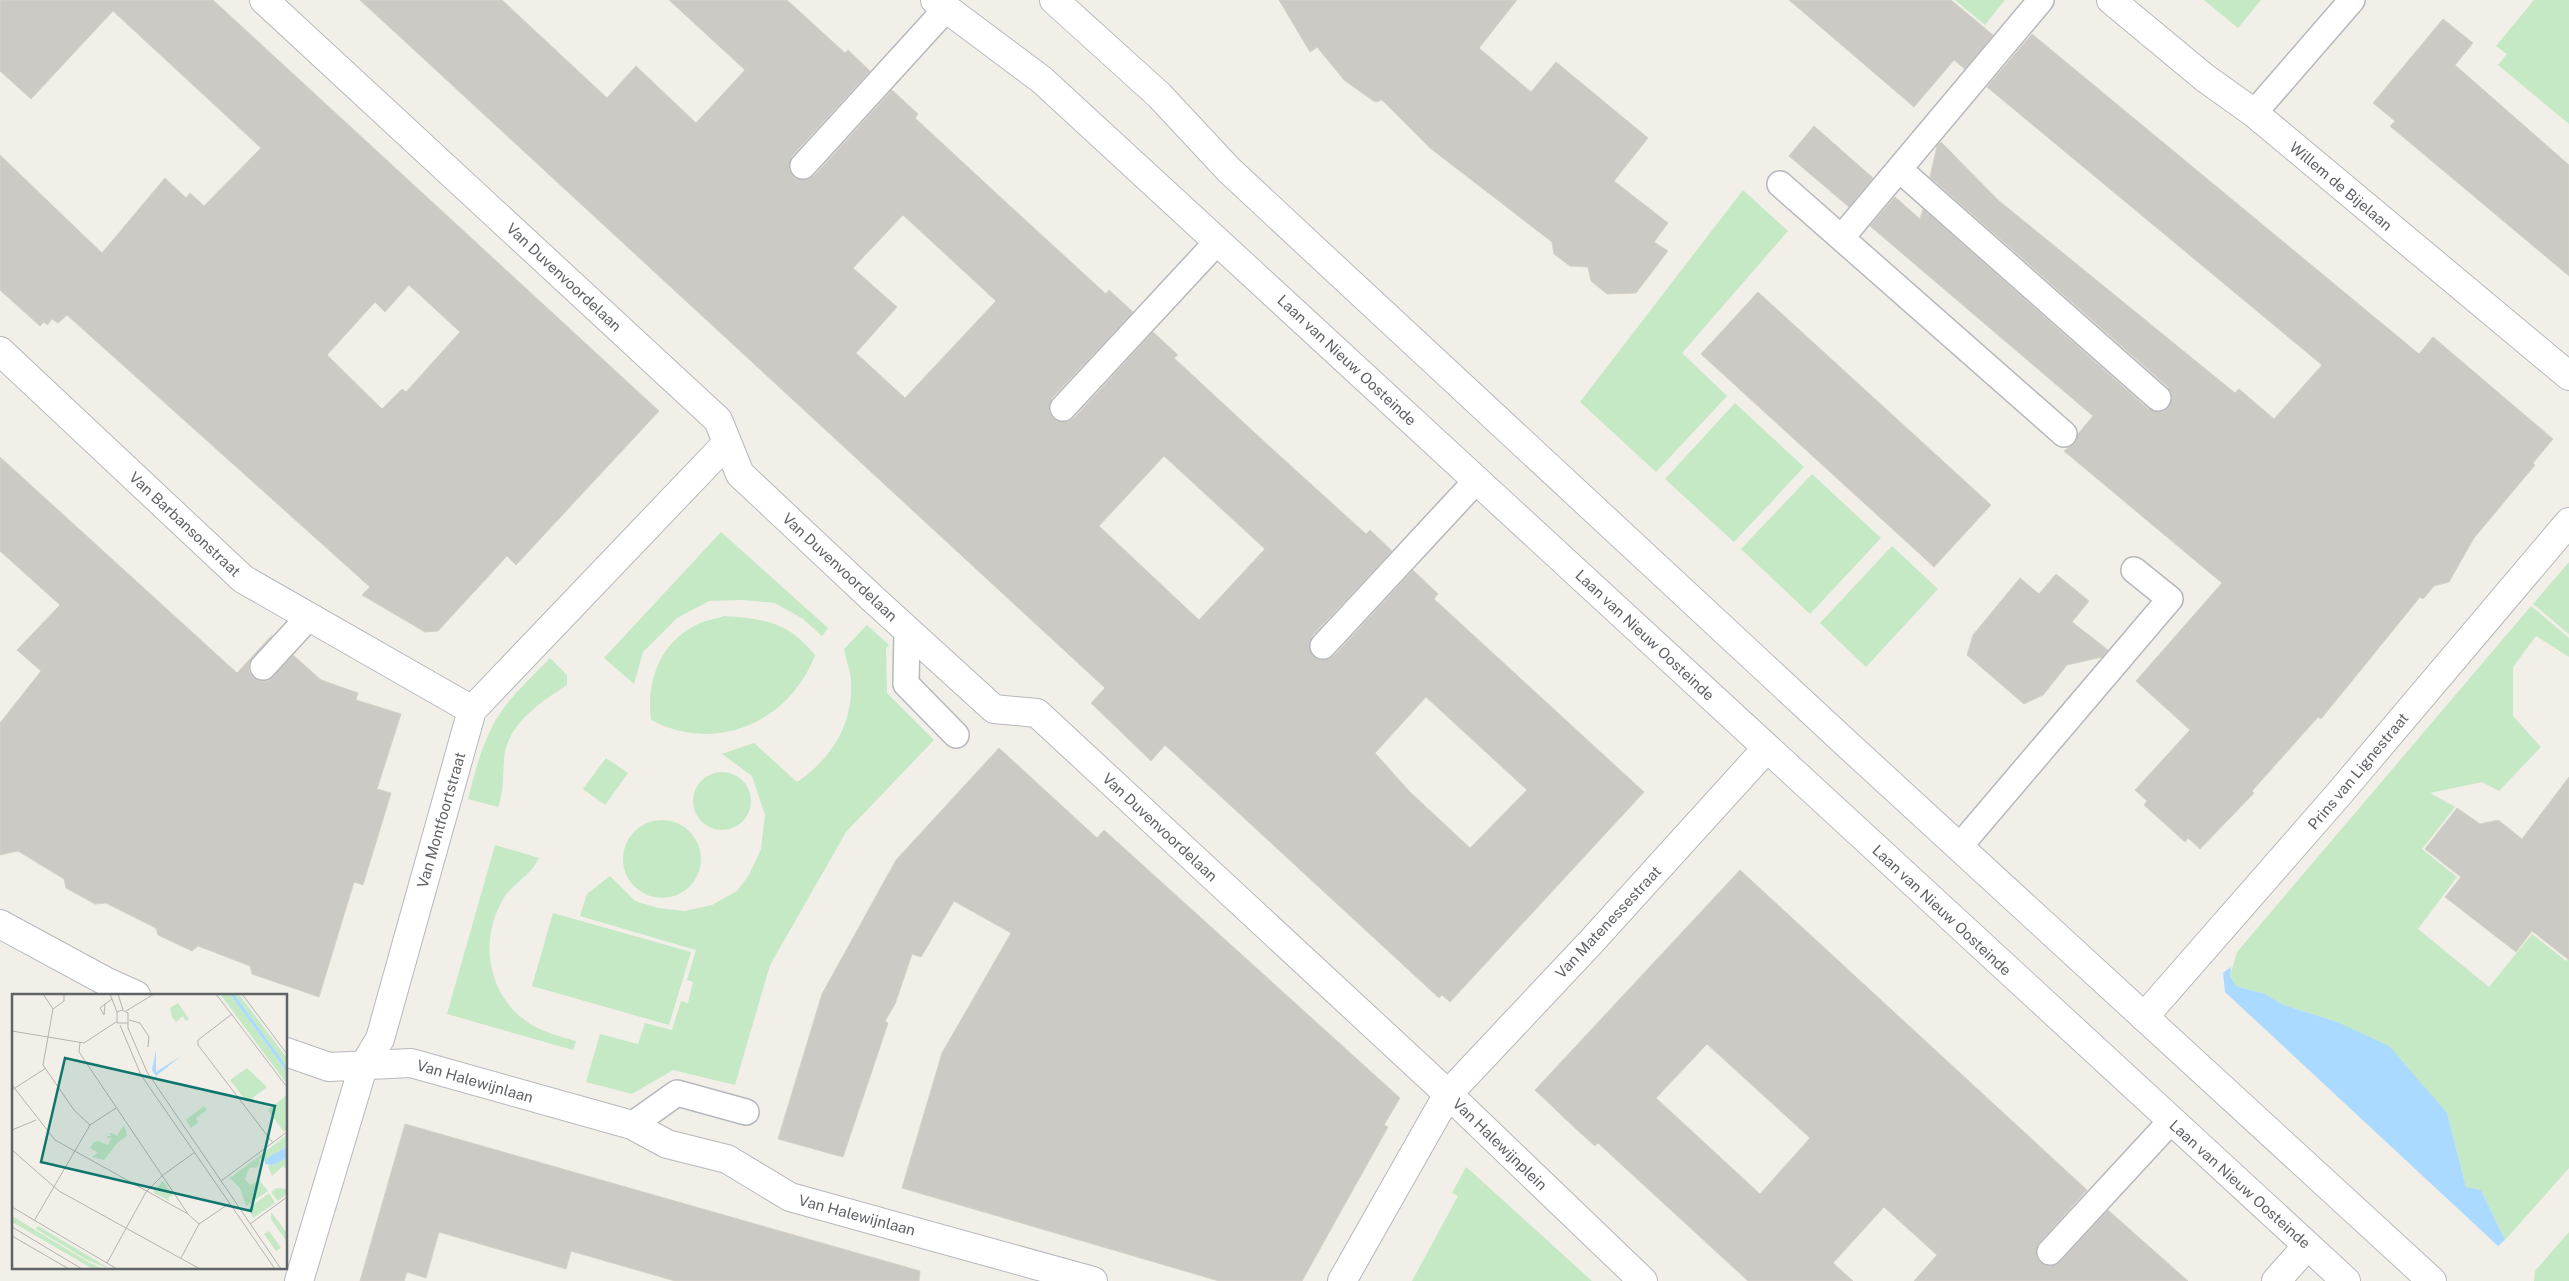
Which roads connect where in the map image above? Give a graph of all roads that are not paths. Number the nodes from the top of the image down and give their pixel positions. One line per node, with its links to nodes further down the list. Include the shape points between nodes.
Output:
1 (264, 0): 17 (street, Van Duvenvoordelaan)
2 (1054, 0): 29 (street, via 1159,95 1229,170)
3 (2041, 0): 9 (lane)
4 (2111, 0): 7 (street, Willem de Bijelaan, via 2205,78)
5 (2352, 0): 7 (lane)
6 (940, 5): 8 (lane); 12 (street, Laan van Nieuw Oosteinde, via 1042,80)
7 (2254, 113): 14 (street, Willem de Bijelaan)
8 (803, 166)
9 (1899, 169): 11 (lane); 15 (lane)
10 (1780, 184): 11 (lane)
11 (1842, 237): 18 (lane)
12 (1218, 241): 16 (lane); 19 (street, Laan van Nieuw Oosteinde)
13 (0, 351): 22 (street, Van Barbansonstraat, via 243,579)
14 (2569, 376)
15 (2158, 398)
16 (1063, 408)
17 (722, 431): 23 (street, Van Duvenvoordelaan, via 740,474); 26 (street, Van Montfoortstraat)
18 (2064, 434)
19 (1477, 480): 24 (lane); 28 (street, Laan van Nieuw Oosteinde)
20 (2569, 522): 32 (street, Prins van Lignestraat, via 2338,795)
21 (2134, 570): 29 (lane, via 2170,599)
22 (309, 616): 25 (lane); 26 (street, Van Barbansonstraat)
23 (907, 630): 27 (lane, via 906,684); 35 (street, Van Duvenvoordelaan, via 994,709 1037,713)
24 (1324, 646)
25 (263, 667)
26 (472, 710): 34 (street, Van Montfoortstraat, via 380,1039)
27 (956, 735)
28 (1767, 748): 35 (street, Van Matenessestraat); 37 (street, Laan van Nieuw Oosteinde)
29 (1959, 847): 32 (street)
30 (0, 924): 31 (street)
31 (134, 994)
32 (2144, 1017): 47 (street)
33 (288, 1053): 34 (street, Van Halewijnlaan, via 329,1067)
34 (363, 1067): 38 (street, Van Halewijnlaan, via 411,1063); 41 (street, Van Montfoortstraat)
35 (1448, 1094): 43 (street, Van Halewijnplein); 44 (street, Van Halewijnplein)
36 (746, 1112): 38 (lane, via 677,1093)
37 (2171, 1121): 39 (street, Laan van Nieuw Oosteinde); 40 (lane)
38 (632, 1125): 42 (street, Van Halewijnlaan, via 667,1144 727,1158 790,1197)
39 (2308, 1246): 45 (street); 46 (street, Laan van Nieuw Oosteinde)
40 (2050, 1252)
41 (299, 1281)
42 (1093, 1281)
43 (1342, 1281)
44 (1643, 1281)
45 (2276, 1281)
46 (2346, 1281)
47 (2432, 1281)

